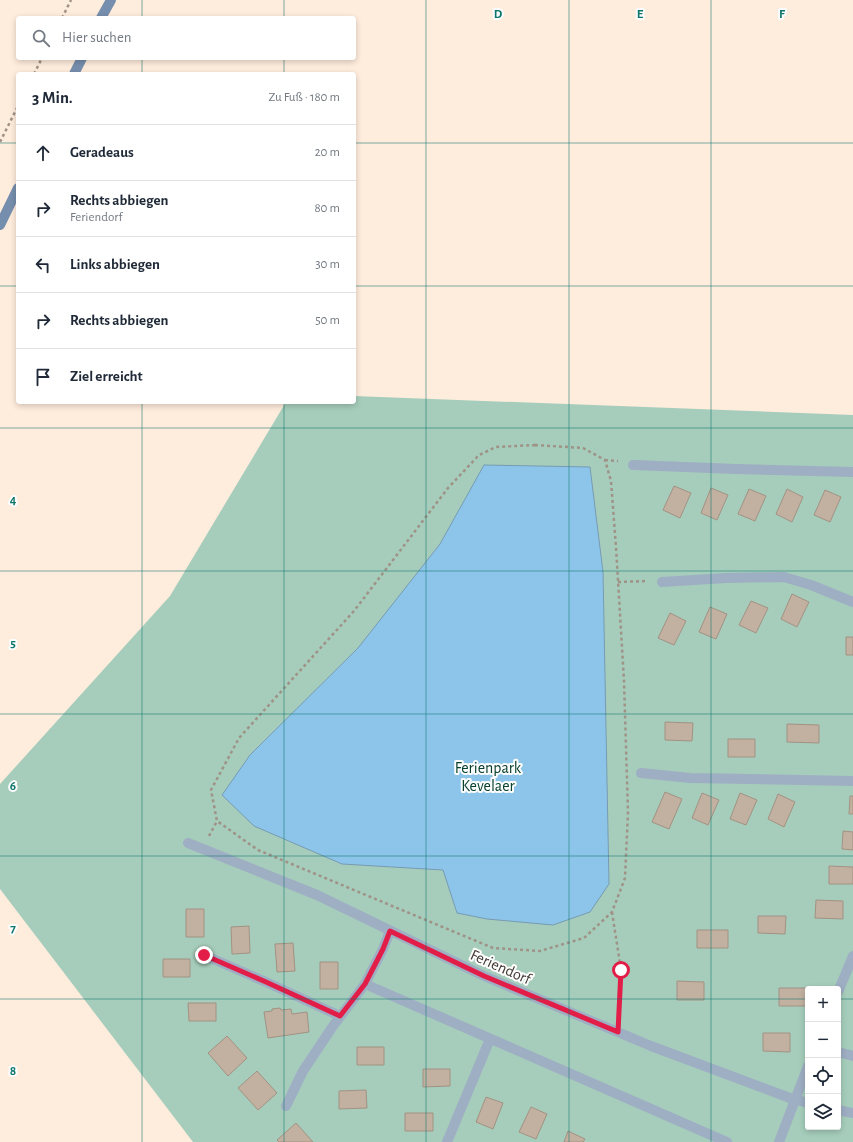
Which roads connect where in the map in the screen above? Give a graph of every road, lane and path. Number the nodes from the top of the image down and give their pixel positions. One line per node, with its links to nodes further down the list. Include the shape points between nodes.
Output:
1 (71, 0): 3 (path)
2 (111, 0): 4 (main road)
3 (63, 16)
4 (102, 16)
5 (41, 60): 7 (path)
6 (81, 60): 8 (main road)
7 (35, 72)
8 (75, 72)
9 (16, 110): 10 (path)
10 (0, 142)
11 (16, 192): 12 (main road)
12 (0, 225)
13 (633, 464): 14 (lane, via 736,470)
14 (853, 472)
15 (618, 582): 16 (path); 21 (path, via 628,812 625,878); 21 (path, via 611,481 605,460 583,448 534,445 496,447 479,455 448,488 354,611 239,738 211,790 217,821 258,850 493,948 540,951 584,938)
16 (662, 582): 17 (lane, via 784,577)
17 (853, 602)
18 (641, 773): 19 (lane, via 690,778)
19 (853, 781)
20 (188, 843): 22 (lane, Feriendorf, via 317,895)
21 (612, 912): 28 (path, via 621,970)
22 (390, 931): 25 (lane); 28 (lane, Feriendorf, via 484,976)
23 (204, 955): 27 (lane)
24 (853, 956): 26 (lane)
25 (365, 984): 27 (lane); 29 (lane)
26 (840, 986)
27 (340, 1016): 35 (lane, via 303,1071)
28 (618, 1032): 33 (lane, Feriendorf)
29 (490, 1039): 38 (lane); 39 (lane)
30 (841, 1053): 31 (lane)
31 (853, 1056)
32 (805, 1074): 33 (lane)
33 (795, 1100): 34 (lane, Feriendorf); 40 (lane)
34 (805, 1102)
35 (286, 1106)
36 (841, 1111): 37 (lane)
37 (853, 1113)
38 (447, 1142)
39 (726, 1142)
40 (779, 1142)

